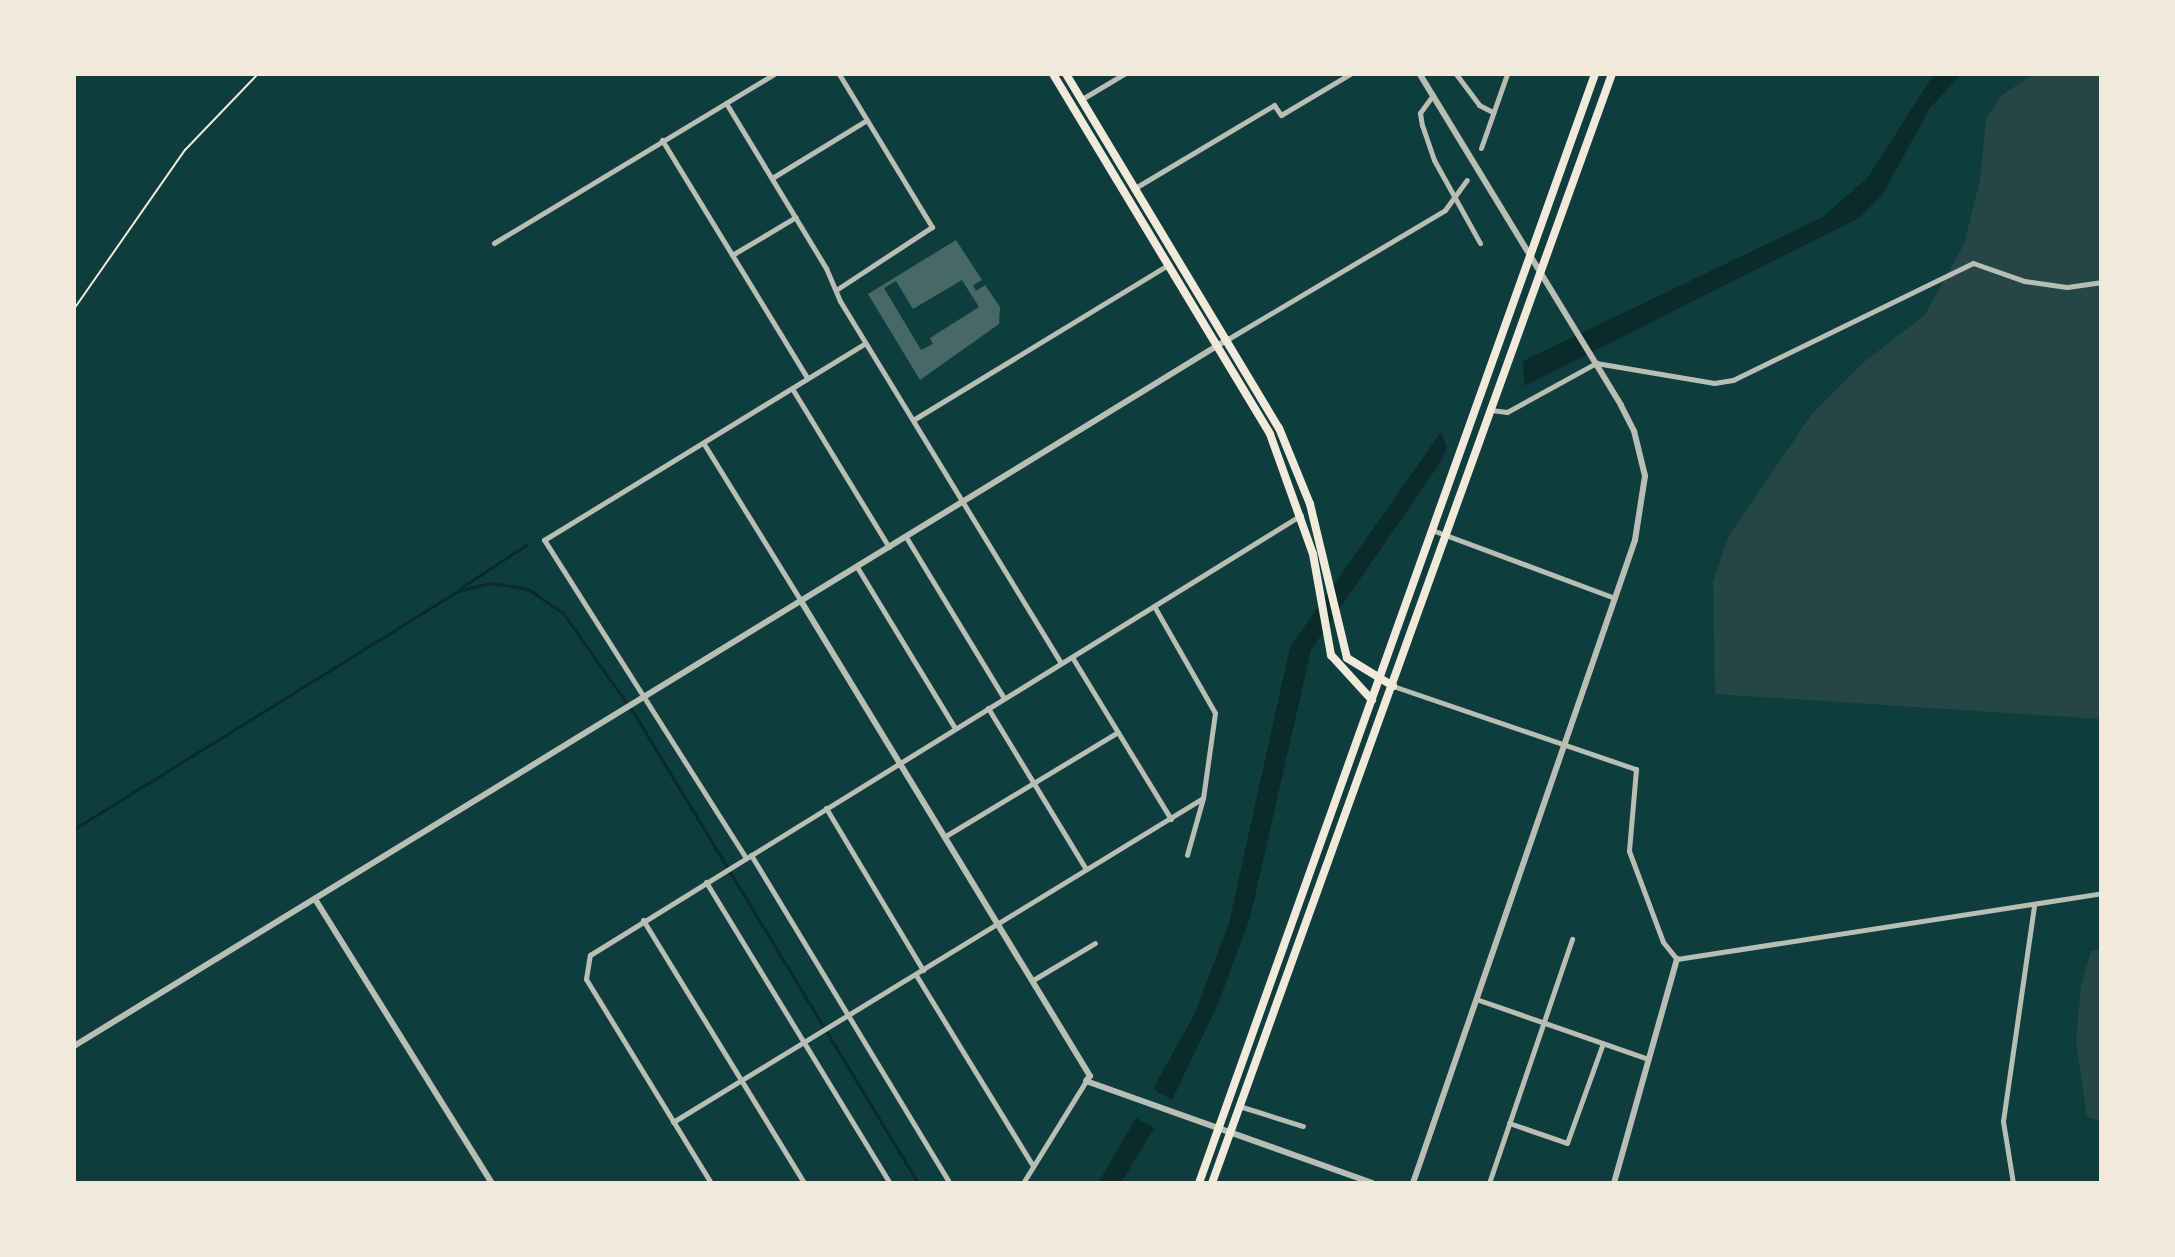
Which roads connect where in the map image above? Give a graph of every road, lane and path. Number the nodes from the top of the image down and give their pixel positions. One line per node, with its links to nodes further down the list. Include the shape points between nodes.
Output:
1 (258, 74): 33 (path, via 185,150)
2 (774, 74): 15 (street)
3 (839, 74): 17 (street)
4 (1053, 74): 29 (highway)
5 (1066, 74): 14 (highway)
6 (1124, 74): 14 (street)
7 (1350, 74): 22 (street, via 1281,115 1274,105)
8 (1420, 74): 13 (street)
9 (1456, 74): 16 (street, via 1479,105)
10 (1507, 74): 16 (street)
11 (1595, 74): 28 (highway)
12 (1612, 74): 30 (highway)
13 (1433, 95): 23 (street, via 1420,113 1422,125); 28 (street)
14 (1082, 99): 22 (highway)
15 (726, 103): 18 (street); 20 (street)
16 (1493, 112): 19 (street)
17 (867, 120): 20 (street); 32 (street, via 932,227)
18 (662, 140): 25 (street); 27 (street)
19 (1481, 148)
20 (772, 178): 24 (street)
21 (1467, 180): 23 (street)
22 (1135, 188): 34 (highway)
23 (1456, 200): 26 (street); 34 (street)
24 (796, 217): 27 (street); 32 (street)
25 (494, 243)
26 (1480, 243)
27 (732, 255): 38 (street)
28 (1530, 256): 30 (street); 45 (highway)
29 (1169, 265): 36 (highway); 41 (street)
30 (1540, 272): 37 (street); 40 (highway)
31 (2101, 282): 37 (street, via 2067,287 2024,281 1973,263 1733,380 1700,382)
32 (836, 290): 35 (street)
33 (74, 309)
34 (1228, 339): 36 (street); 55 (highway, via 1294,464 1347,658)
35 (865, 343): 38 (street); 41 (street)
36 (1219, 345): 43 (street); 44 (highway, via 1270,434)
37 (1596, 363): 40 (street, via 1507,412); 50 (street, via 1634,431 1645,476 1643,508)
38 (807, 378): 39 (street)
39 (793, 390): 42 (street); 48 (street)
40 (1491, 410): 46 (highway)
41 (913, 420): 43 (street)
42 (704, 444): 51 (street); 57 (street, via 544,540)
43 (962, 502): 47 (street); 54 (street)
44 (1301, 514): 52 (street); 59 (highway, via 1339,671)
45 (1431, 529): 46 (street); 55 (highway)
46 (1447, 536): 50 (street); 56 (highway)
47 (906, 537): 48 (street); 58 (street)
48 (889, 547): 49 (street)
49 (857, 567): 51 (street); 61 (street)
50 (1615, 598): 63 (street)
51 (801, 601): 57 (street); 64 (street)
52 (1154, 606): 53 (street); 66 (street, via 1212,702)
53 (1072, 657): 54 (street); 62 (street)
54 (1061, 663): 58 (street)
55 (1378, 682): 56 (highway); 59 (highway)
56 (1393, 686): 59 (highway); 63 (street); 94 (highway)
57 (647, 696): 71 (street); 75 (street)
58 (1004, 698): 60 (street)
59 (1372, 700): 98 (highway)
60 (988, 708): 61 (street); 65 (street)
61 (955, 728): 64 (street)
62 (1118, 732): 65 (street); 68 (street)
63 (1564, 746): 81 (street, via 1636,769 1629,851 1663,942); 85 (street)
64 (899, 764): 67 (street); 69 (street)
65 (1034, 783): 69 (street); 72 (street)
66 (1203, 798): 68 (street); 70 (street)
67 (826, 808): 71 (street); 82 (street)
68 (1171, 819): 72 (street)
69 (944, 837): 78 (street)
70 (1187, 855)
71 (748, 857): 73 (street); 86 (street)
72 (1086, 869): 78 (street)
73 (706, 882): 77 (street); 88 (street)
74 (2101, 893): 76 (street)
75 (315, 899): 90 (street); 101 (street)
76 (2034, 906): 81 (street); 113 (street, via 2003,1121)
77 (643, 920): 92 (street); 95 (street, via 590,955 586,979)
78 (998, 924): 82 (street); 84 (street)
79 (1572, 939): 87 (street)
80 (1095, 943): 84 (street)
81 (1677, 959): 91 (street)
82 (923, 970): 83 (street)
83 (916, 975): 86 (street); 100 (street)
84 (1033, 980): 93 (street, via 1090,1076)
85 (1476, 999): 87 (street); 110 (street)
86 (847, 1016): 88 (street); 105 (street)
87 (1544, 1023): 89 (street); 96 (street)
88 (804, 1043): 92 (street); 104 (street)
89 (1603, 1043): 91 (street); 96 (street, via 1567,1143)
90 (74, 1046)
91 (1648, 1059): 112 (street)
92 (742, 1081): 95 (street); 103 (street)
93 (1086, 1081): 98 (street); 100 (street)
94 (1239, 1106): 97 (street); 99 (highway)
95 (673, 1122): 102 (street)
96 (1509, 1123): 111 (street)
97 (1303, 1126)
98 (1217, 1131): 99 (street); 107 (highway)
99 (1228, 1135): 108 (highway); 109 (street)
100 (1033, 1166): 106 (street)
101 (492, 1183)
102 (711, 1183)
103 (804, 1183)
104 (890, 1183)
105 (950, 1183)
106 (1023, 1183)
107 (1199, 1183)
108 (1212, 1183)
109 (1372, 1183)
110 (1413, 1183)
111 (1489, 1183)
112 (1614, 1183)
113 (2013, 1183)

